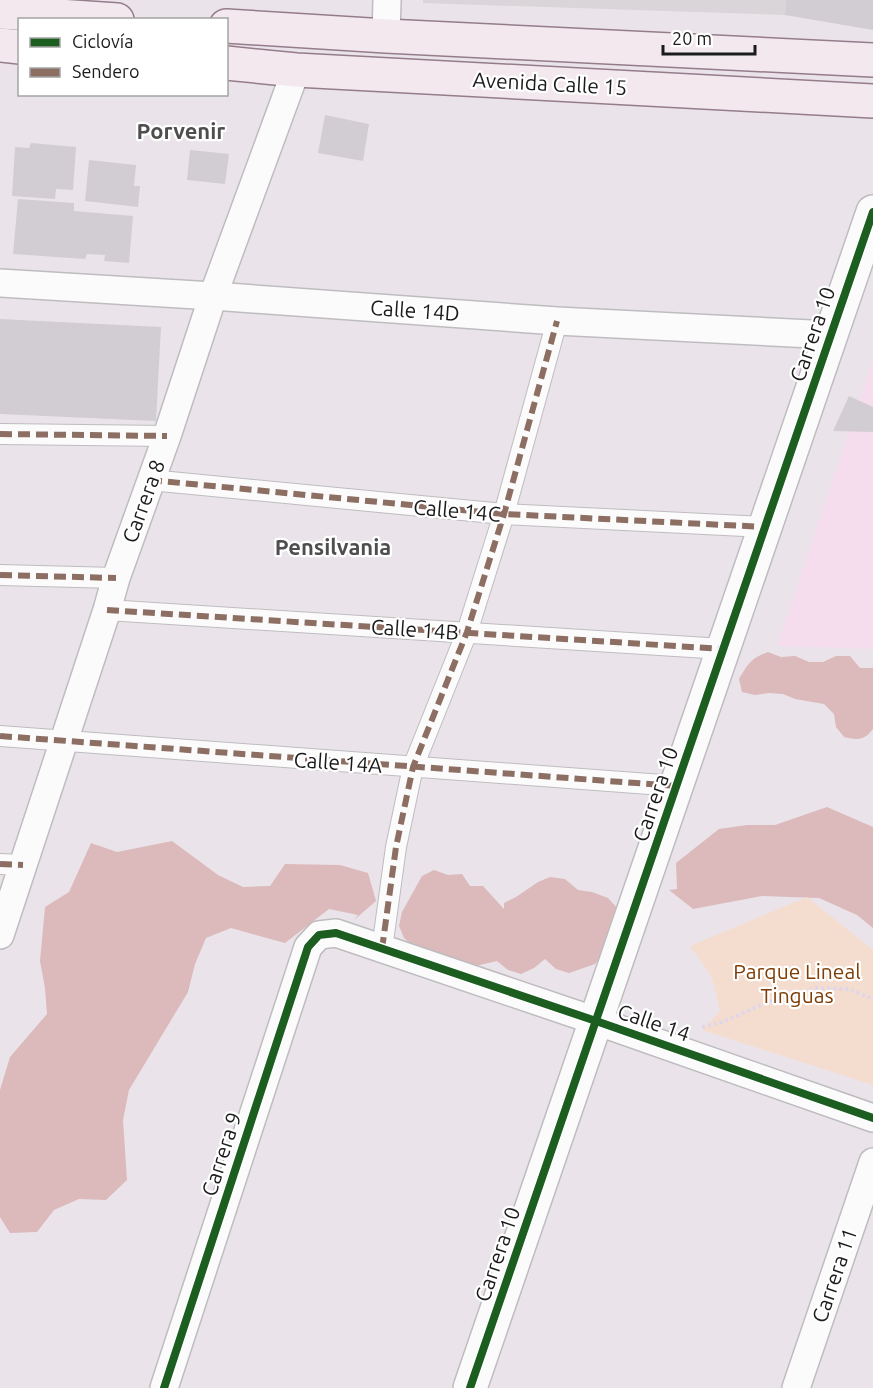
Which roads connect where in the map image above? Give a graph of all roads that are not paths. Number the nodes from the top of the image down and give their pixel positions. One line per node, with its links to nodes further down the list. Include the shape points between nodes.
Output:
1 (387, 0): 5 (street)
2 (0, 12): 3 (main road)
3 (88, 18)
4 (228, 26): 5 (main road, Avenida Calle 15)
5 (386, 36): 8 (main road, Avenida Calle 15)
6 (0, 45): 7 (main road)
7 (18, 46)
8 (873, 60)
9 (228, 63): 10 (main road, Avenida Calle 15)
10 (296, 70): 11 (main road, Avenida Calle 15); 14 (street, Carrera 8)
11 (873, 101)
12 (873, 212): 16 (street, Carrera 10)
13 (0, 283): 14 (street, Calle 14D)
14 (213, 296): 15 (street, Calle 14D); 18 (street, Carrera 8)
15 (557, 321): 16 (street, Calle 14D); 20 (street)
16 (831, 336): 21 (street, Carrera 10)
17 (0, 434): 18 (street)
18 (167, 436): 19 (street, Carrera 8)
19 (150, 480): 20 (street, Calle 14C); 23 (street, Carrera 8)
20 (504, 514): 21 (street, Calle 14C); 25 (street)
21 (765, 527): 26 (street, Carrera 10)
22 (0, 574): 23 (street)
23 (116, 578): 24 (street, Carrera 8)
24 (107, 610): 25 (street, Calle 14B); 28 (street, Carrera 8)
25 (467, 632): 26 (street, Calle 14B); 29 (street)
26 (723, 649): 30 (street, Carrera 10)
27 (0, 736): 28 (street, Calle 14A)
28 (64, 741): 29 (street, Calle 14A); 31 (street, Carrera 8)
29 (413, 767): 30 (street, Calle 14A); 34 (street, via 396,847)
30 (676, 786): 35 (street, Carrera 10)
31 (11, 864): 32 (street, Carrera 8)
32 (0, 935)
33 (319, 936): 34 (street, Calle 14, via 336,933); 38 (street, Carrera 9, via 308,947)
34 (382, 949): 35 (street, Calle 14)
35 (596, 1021): 36 (street, Calle 14); 39 (street, Carrera 10)
36 (873, 1118)
37 (873, 1162): 40 (street, Carrera 11)
38 (164, 1388)
39 (470, 1388)
40 (796, 1388)

